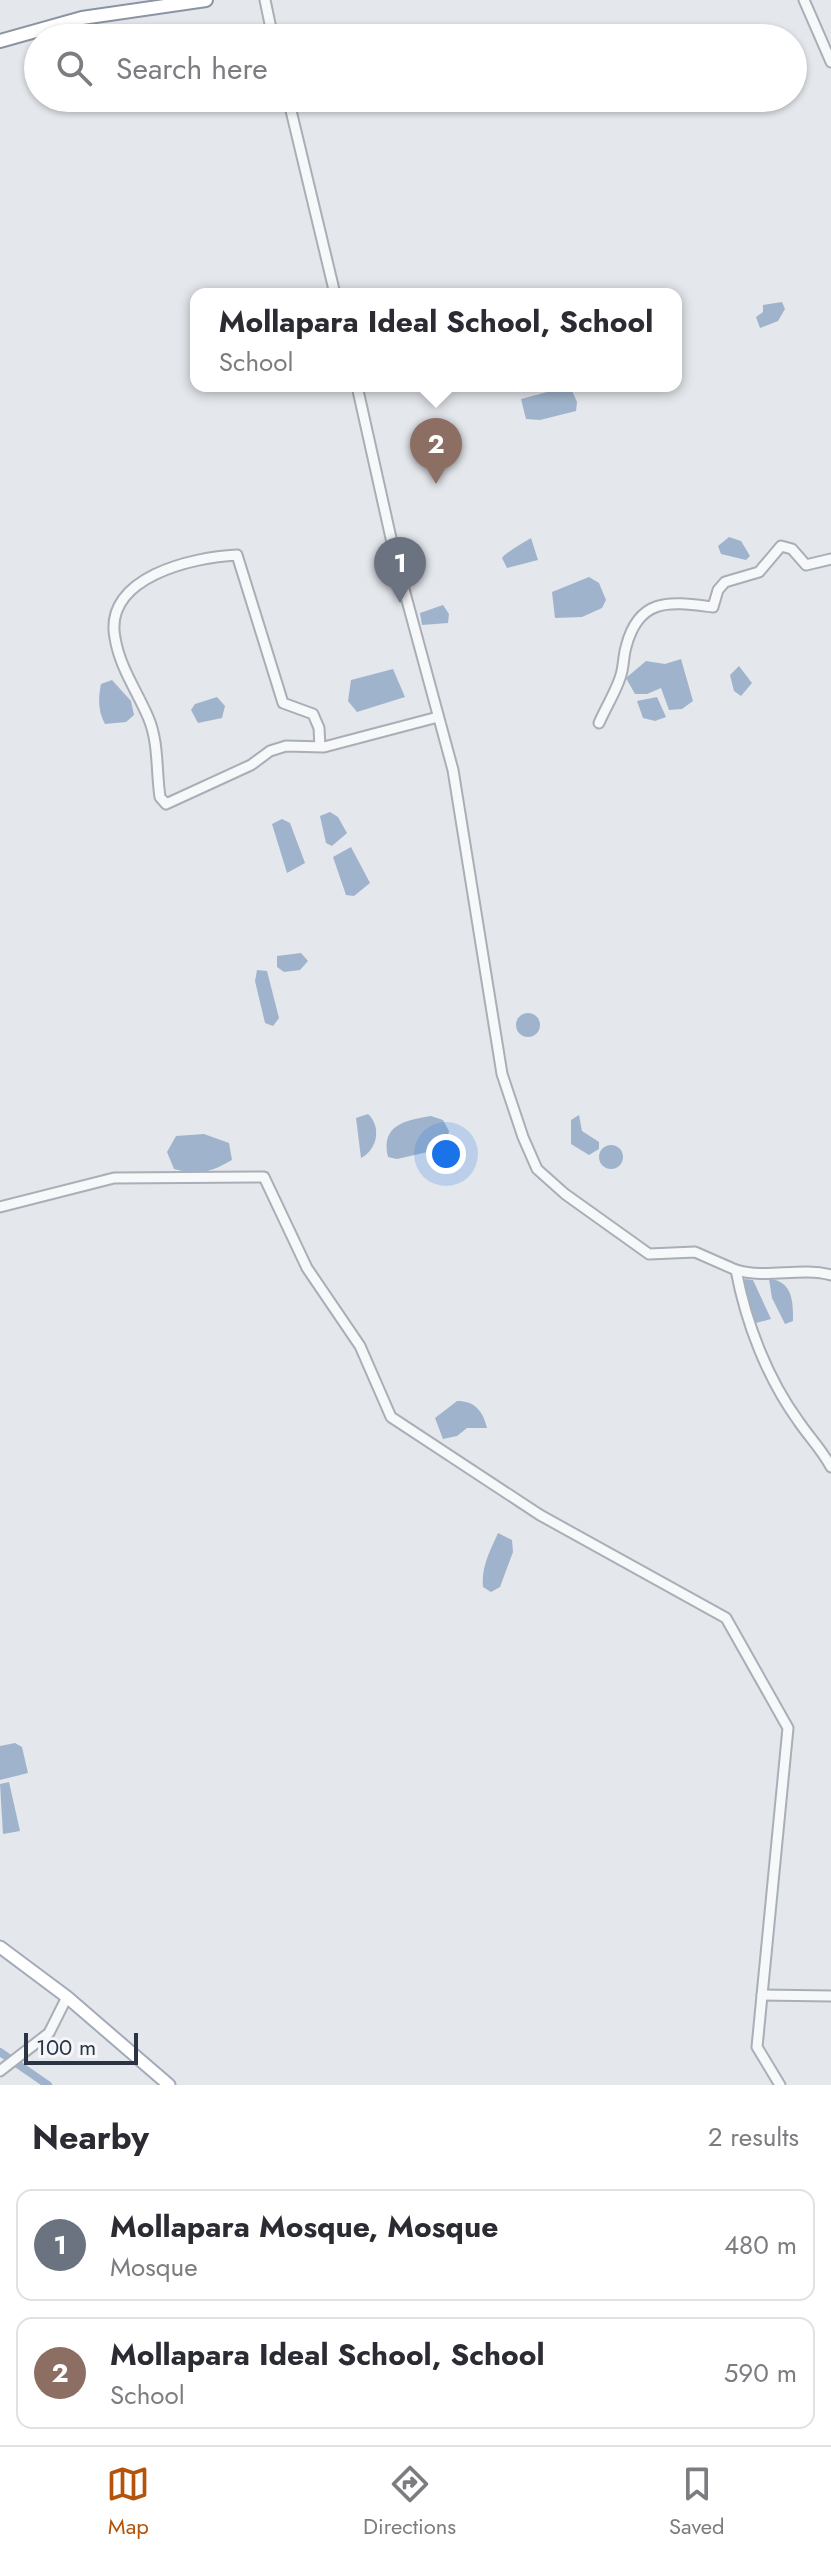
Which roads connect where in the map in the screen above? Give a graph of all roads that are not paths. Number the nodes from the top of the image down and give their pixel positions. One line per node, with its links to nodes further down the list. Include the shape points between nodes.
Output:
1 (206, 0): 4 (highway)
2 (265, 0): 5 (street)
3 (804, 0): 8 (street)
4 (61, 24)
5 (270, 24)
6 (24, 34): 7 (highway)
7 (0, 41)
8 (831, 62)
9 (291, 112): 10 (street)
10 (334, 288)
11 (358, 392): 13 (street)
12 (831, 559): 14 (street, via 806,565 792,549 781,546 759,572 725,582 713,607 670,601 652,607 633,628 621,676)
13 (438, 717): 15 (street); 17 (street, via 467,844 502,1074 537,1169 649,1254 695,1252)
14 (599, 723)
15 (320, 747): 15 (street, via 270,751 209,786 173,802 162,801 152,729 115,640 123,598 163,569 237,555 283,703 313,714)
16 (0, 1207): 21 (street, via 114,1178 264,1177 307,1268 360,1346 391,1417 540,1515 726,1618 788,1728)
17 (736, 1270): 18 (street, via 756,1276); 19 (street, via 742,1302 767,1366)
18 (831, 1275)
19 (831, 1467)
20 (0, 1947): 23 (main road)
21 (762, 1995): 22 (street); 26 (street, via 757,2047)
22 (831, 1996)
23 (67, 1997): 24 (street, via 49,2033); 25 (main road)
24 (0, 2071)
25 (169, 2085)
26 (780, 2085)

